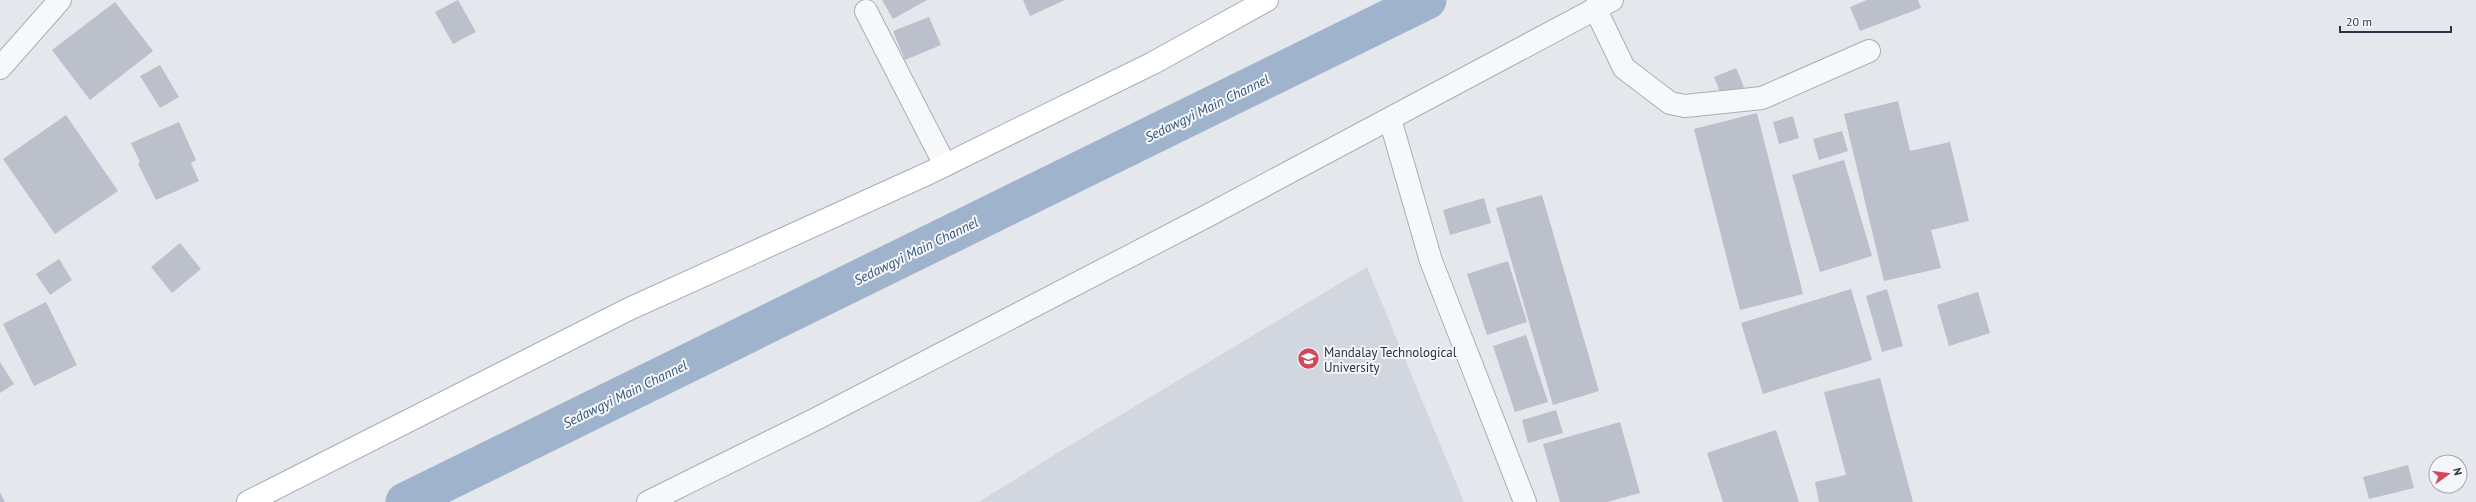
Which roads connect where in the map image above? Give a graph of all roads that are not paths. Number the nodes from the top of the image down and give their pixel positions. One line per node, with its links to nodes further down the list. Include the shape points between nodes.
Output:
1 (60, 0): 6 (street)
2 (1267, 0): 8 (street, via 1153,63)
3 (1603, 4): 5 (street, via 1624,68 1670,103 1762,98); 7 (street)
4 (866, 11): 8 (street)
5 (1869, 51)
6 (0, 68)
7 (1390, 120): 10 (street, via 812,421); 11 (street, via 1431,261)
8 (945, 165): 9 (street, via 629,309)
9 (248, 502)
10 (648, 502)
11 (1526, 502)

